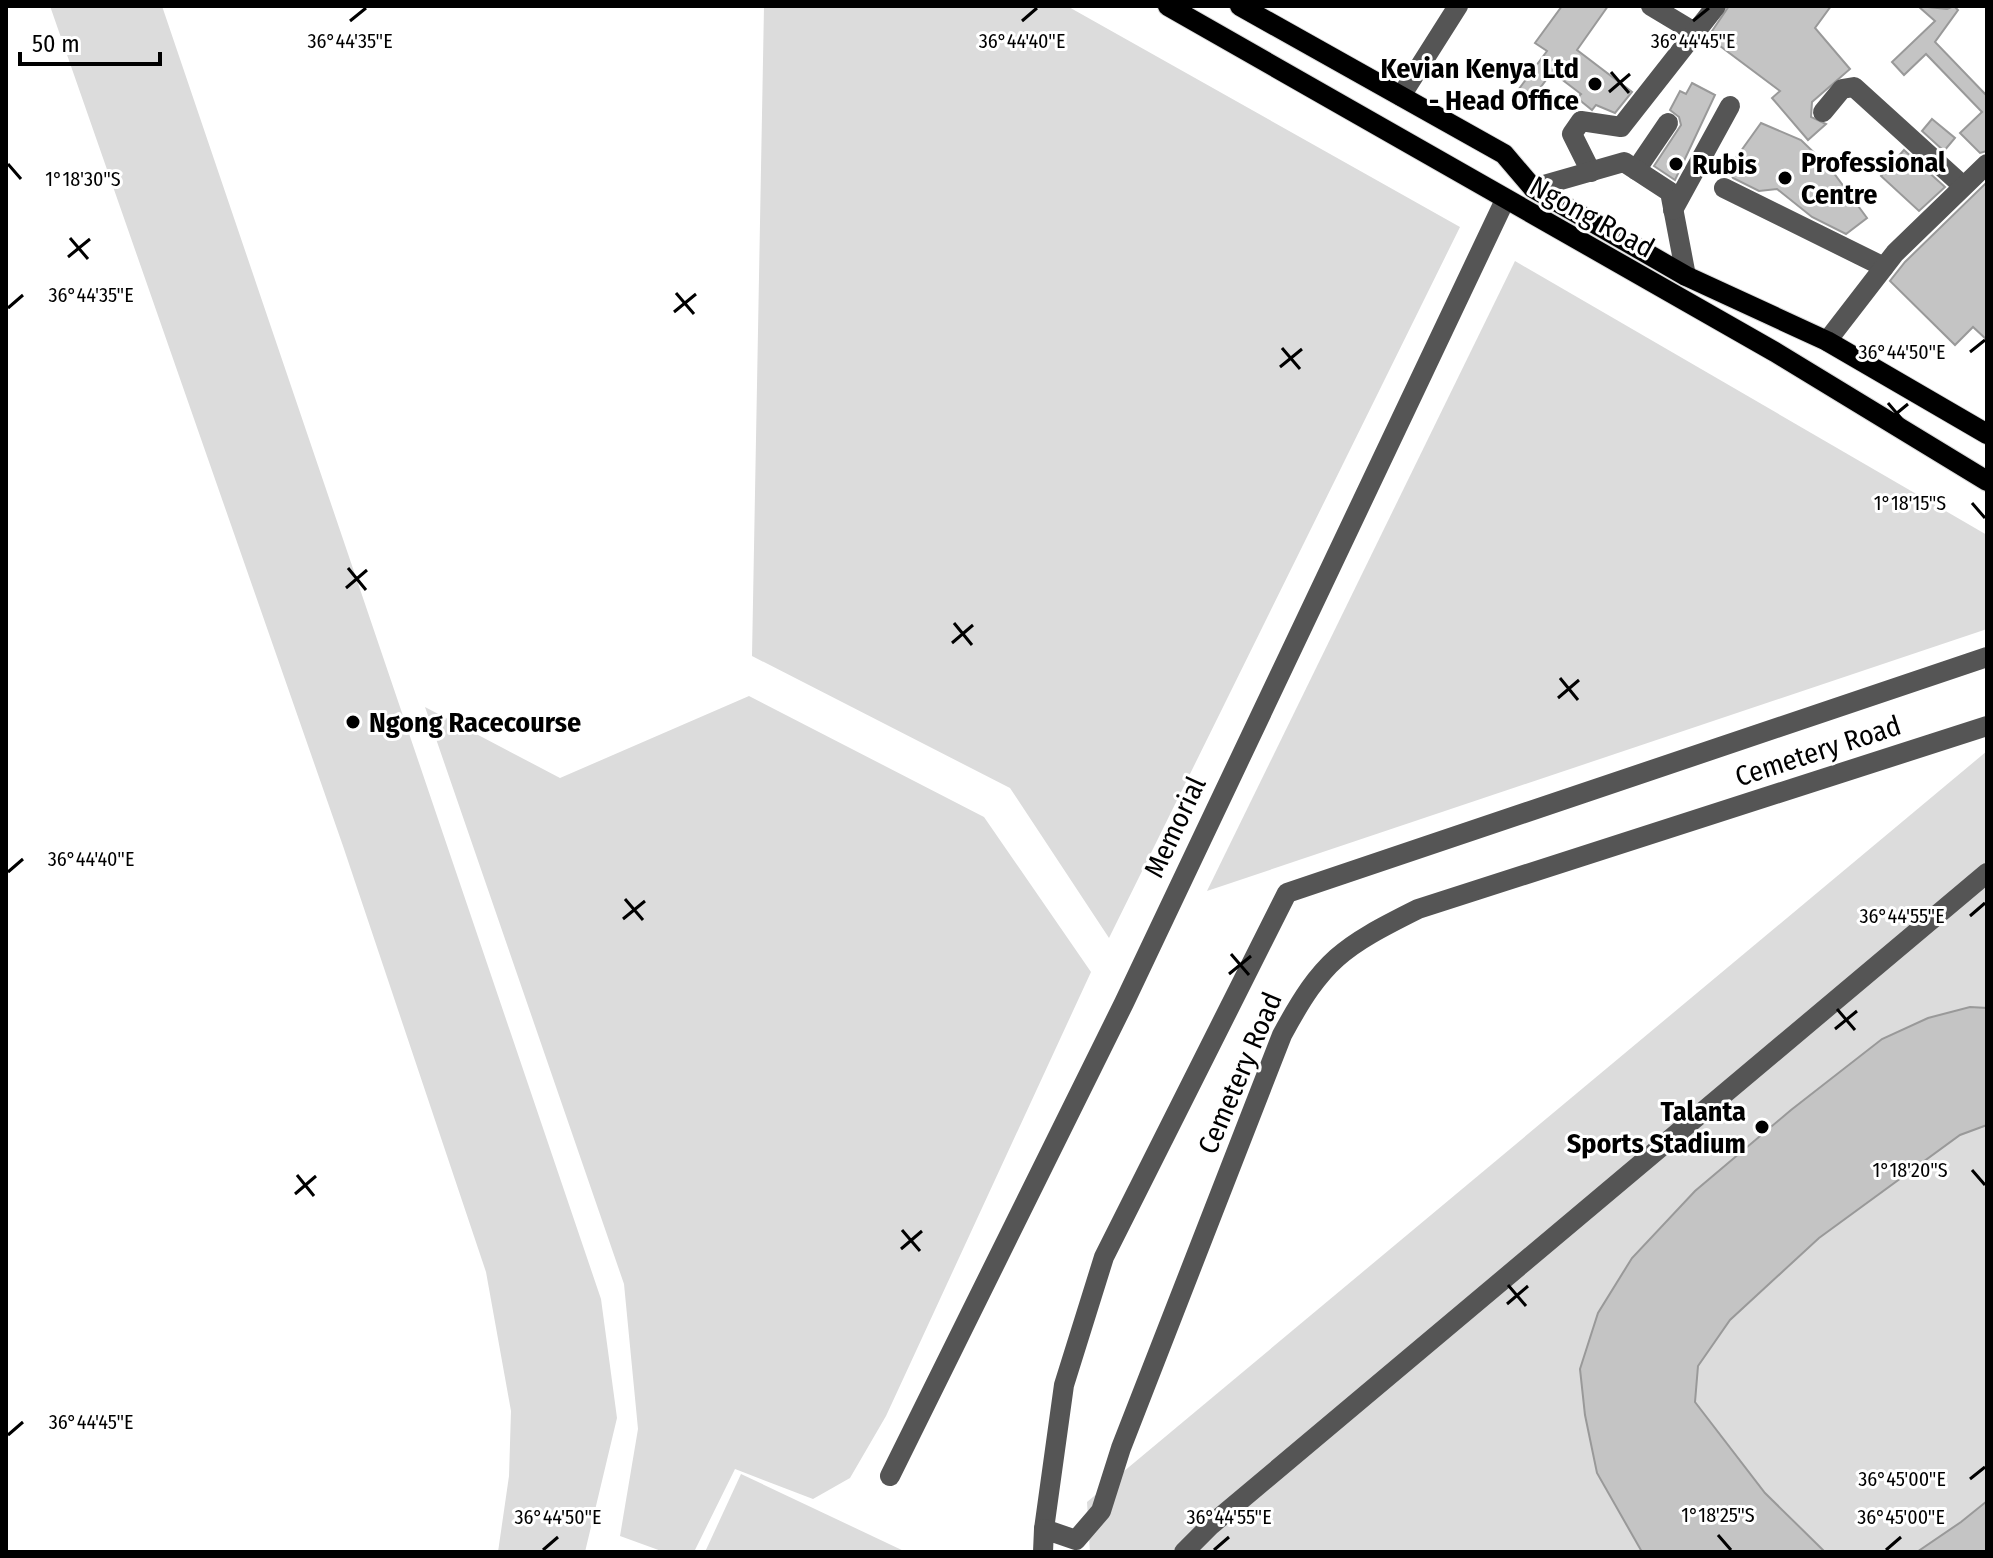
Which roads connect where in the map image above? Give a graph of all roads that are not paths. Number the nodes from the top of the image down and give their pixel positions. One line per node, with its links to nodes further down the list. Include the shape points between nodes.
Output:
1 (1168, 6): 17 (main road, Ngong Road)
2 (1240, 6): 7 (main road, Ngong Road)
3 (1458, 6): 7 (street)
4 (1651, 6): 6 (street)
5 (1716, 6): 6 (street)
6 (1696, 33): 13 (street, via 1621,127 1581,121 1572,134)
7 (1401, 96): 15 (main road, Ngong Road, via 1504,154)
8 (1730, 106): 18 (street)
9 (1823, 112): 14 (street, via 1842,89 1854,87)
10 (1668, 123): 12 (street)
11 (1987, 164): 14 (street)
12 (1636, 170): 13 (street, via 1624,162); 18 (street, via 1670,192)
13 (1591, 172): 15 (street)
14 (1962, 185): 19 (street)
15 (1533, 188): 20 (main road, Ngong Road)
16 (1724, 188): 19 (street)
17 (1505, 200): 23 (main road, Ngong Road, via 1775,352); 27 (street, Memorial, via 1124,1003)
18 (1673, 210): 20 (street)
19 (1884, 267): 21 (street)
20 (1686, 276): 21 (main road, Ngong Road)
21 (1827, 341): 22 (main road, Ngong Road)
22 (1987, 434)
23 (1987, 481)
24 (1987, 657): 28 (street, via 1287,893 1104,1257 1064,1385)
25 (1987, 726): 29 (street, Cemetery Road, via 1418,909 1357,939 1328,965 1308,987 1282,1035 1101,1511)
26 (1987, 873): 31 (street)
27 (890, 1476)
28 (1044, 1529): 29 (street, Cemetery Road); 30 (street)
29 (1077, 1546)
30 (1043, 1552)
31 (1184, 1552)

